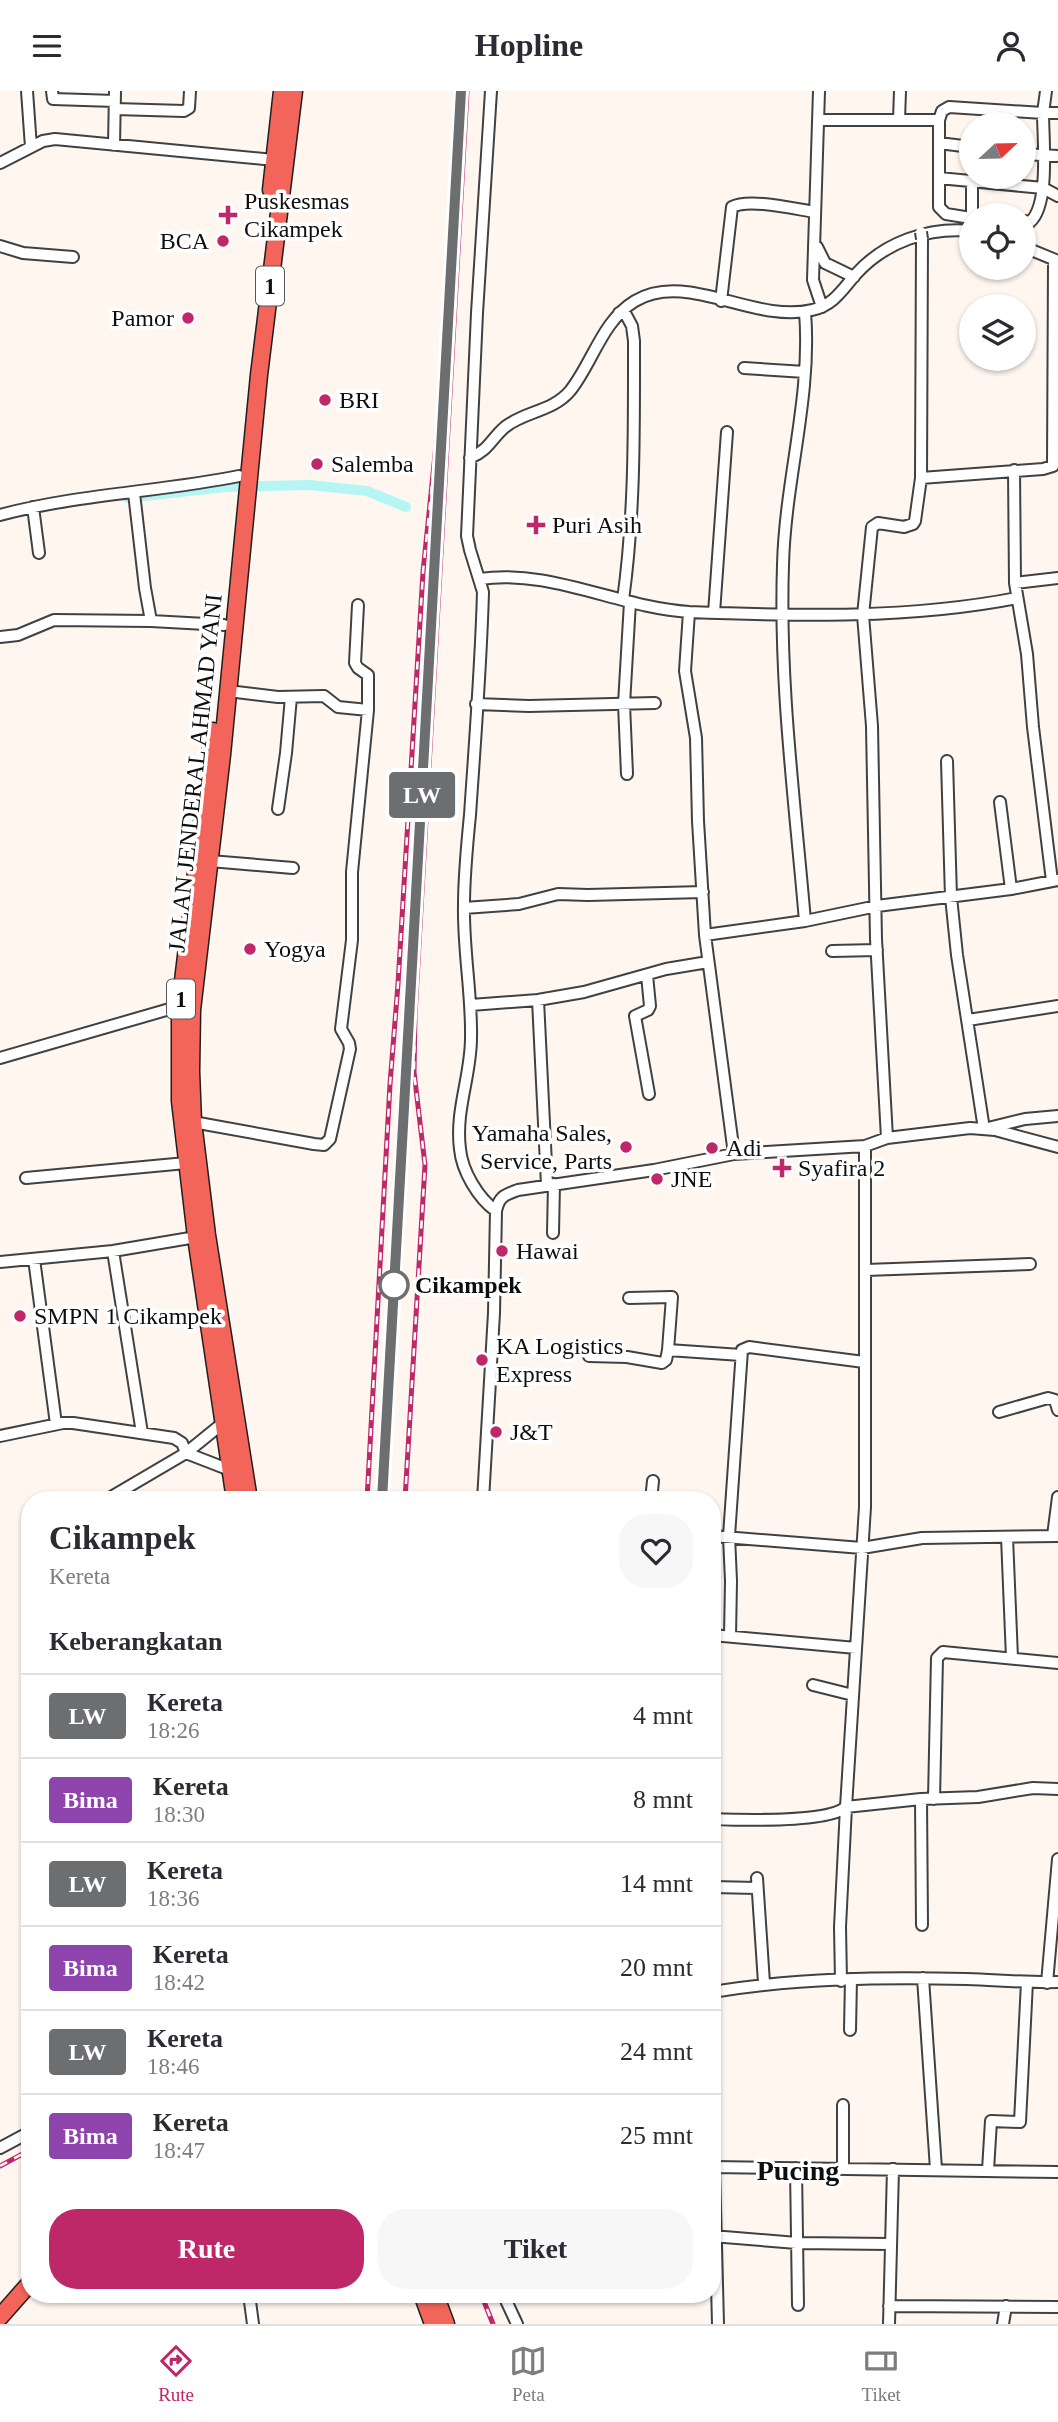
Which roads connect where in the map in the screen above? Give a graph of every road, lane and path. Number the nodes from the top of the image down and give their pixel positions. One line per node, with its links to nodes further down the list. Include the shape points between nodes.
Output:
1 (27, 91): 19 (street)
2 (190, 91): 10 (street, via 187,110)
3 (282, 91): 23 (highway, JALAN JENDERAL AHMAD YANI / 1)
4 (295, 91): 50 (highway, JALAN JENDERAL AHMAD YANI / 1)
5 (492, 91): 48 (street)
6 (820, 91): 13 (street)
7 (900, 91): 14 (street)
8 (1046, 91): 11 (street)
9 (52, 95): 10 (street)
10 (115, 100): 17 (street)
11 (1043, 113): 12 (street); 15 (street, via 948,107); 21 (street)
12 (1058, 113)
13 (819, 120): 14 (street); 30 (street)
14 (899, 120): 15 (street)
15 (939, 120): 16 (street)
16 (939, 143): 18 (street); 25 (street)
17 (114, 145): 19 (street, via 55,139); 23 (street)
18 (959, 146)
19 (31, 147): 24 (street)
20 (1036, 155): 21 (street)
21 (1044, 156): 22 (street); 28 (street)
22 (1058, 156)
23 (274, 160): 50 (highway, JALAN JENDERAL AHMAD YANI / 1)
24 (0, 163)
25 (939, 178): 26 (street); 32 (street, via 941,212)
26 (959, 180)
27 (1036, 187): 28 (street)
28 (1043, 188): 29 (street); 31 (street)
29 (1058, 196)
30 (815, 212): 35 (street); 41 (street, via 762,205 732,207)
31 (1036, 214)
32 (959, 217)
33 (959, 235): 34 (street)
34 (921, 237): 40 (street, via 876,255); 51 (street)
35 (815, 241): 40 (street, via 825,263); 42 (street, via 813,280)
36 (0, 246): 38 (street, via 23,253)
37 (1036, 254): 39 (street)
38 (74, 257)
39 (1057, 263): 49 (street, via 1053,466)
40 (853, 277): 42 (street)
41 (721, 300): 43 (street); 44 (street, via 662,291 643,297)
42 (822, 307): 43 (street)
43 (805, 312): 46 (street)
44 (624, 315): 48 (street, via 597,345 562,399 508,425 483,453); 61 (street, via 634,341 634,486)
45 (744, 368): 46 (street)
46 (805, 372): 65 (street, via 787,514)
47 (727, 432): 64 (street)
48 (470, 458): 58 (street, via 467,536)
49 (1014, 470): 51 (street); 59 (street)
50 (242, 478): 52 (street); 53 (highway, JALAN JENDERAL AHMAD YANI / 1)
51 (921, 478): 66 (street, via 913,524 878,523 872,527)
52 (135, 496): 54 (street); 67 (street)
53 (241, 498): 68 (highway, JALAN JENDERAL AHMAD YANI / 1); 70 (highway, JALAN JENDERAL AHMAD YANI / 1)
54 (33, 509): 55 (street); 56 (street)
55 (0, 515)
56 (39, 553)
57 (1058, 578): 59 (street)
58 (480, 579): 61 (street, via 539,581); 74 (street, via 483,604)
59 (1015, 583): 60 (street)
60 (1017, 599): 66 (street, via 960,609); 82 (street)
61 (627, 601): 63 (street, via 663,611); 73 (street)
62 (358, 605): 75 (street, via 355,663 368,675)
63 (689, 612): 64 (street); 84 (street, via 685,671 696,738)
64 (714, 613): 65 (street)
65 (782, 613): 66 (street); 88 (street)
66 (863, 615): 86 (street)
67 (151, 621): 68 (street); 69 (street, via 54,620)
68 (225, 625): 97 (highway, JALAN JENDERAL AHMAD YANI / 1)
69 (0, 637)
70 (228, 691): 71 (street); 80 (highway, JALAN JENDERAL AHMAD YANI / 1)
71 (291, 697): 75 (street, via 324,696 338,708); 79 (street)
72 (656, 703): 73 (street)
73 (624, 704): 74 (street); 77 (street)
74 (476, 705): 87 (street)
75 (368, 710): 102 (street, via 341,1029 350,1049 330,1139 324,1145 314,1144)
76 (947, 761): 85 (street)
77 (627, 774)
78 (1000, 802): 83 (street)
79 (278, 809)
80 (210, 861): 81 (street); 97 (highway, JALAN JENDERAL AHMAD YANI / 1)
81 (293, 869)
82 (1055, 880): 83 (street)
83 (1011, 889): 85 (street)
84 (703, 893): 87 (street, via 558,894 507,906); 89 (street)
85 (951, 897): 86 (street); 98 (street)
86 (877, 906): 88 (street); 90 (street)
87 (464, 908): 95 (street)
88 (805, 921): 89 (street)
89 (705, 935): 92 (street)
90 (877, 950): 91 (street); 104 (street)
91 (832, 951)
92 (708, 962): 93 (street); 107 (street)
93 (647, 975): 94 (street); 100 (street, via 650,1006 635,1016)
94 (538, 1000): 95 (street); 110 (street)
95 (471, 1005): 111 (street, via 460,1152 476,1192)
96 (1058, 1006): 98 (street)
97 (186, 1008): 99 (street); 102 (highway, JALAN JENDERAL AHMAD YANI / 1); 108 (highway, JALAN JENDERAL AHMAD YANI / 1, via 180,1101)
98 (968, 1020): 103 (street)
99 (0, 1058)
100 (649, 1094)
101 (1058, 1116): 103 (street)
102 (193, 1122): 131 (highway, JALAN JENDERAL AHMAD YANI / 1)
103 (984, 1129): 104 (street); 106 (street)
104 (887, 1138): 105 (street)
105 (865, 1146): 107 (street); 118 (street)
106 (1058, 1147)
107 (734, 1154): 110 (street)
108 (186, 1163): 109 (street); 113 (highway, JALAN JENDERAL AHMAD YANI / 1)
109 (26, 1178)
110 (551, 1184): 111 (street, via 503,1196); 112 (street)
111 (496, 1210): 138 (street)
112 (553, 1233)
113 (196, 1237): 114 (street); 126 (highway, JALAN JENDERAL AHMAD YANI / 1)
114 (113, 1251): 115 (street); 128 (street)
115 (34, 1259): 116 (street); 127 (street)
116 (0, 1262)
117 (1030, 1264): 118 (street)
118 (866, 1270): 123 (street)
119 (629, 1298): 120 (street, via 672,1297)
120 (668, 1350): 121 (street); 122 (street, via 662,1363)
121 (741, 1355): 123 (street, via 748,1347); 143 (street)
122 (589, 1356)
123 (864, 1361): 145 (street)
124 (1058, 1410): 125 (street, via 1055,1400 1048,1398)
125 (999, 1412)
126 (223, 1423): 130 (street); 132 (highway, JALAN JENDERAL AHMAD YANI / 1)
127 (56, 1424): 128 (street); 129 (street)
128 (142, 1433): 130 (street, via 174,1439)
129 (0, 1436)
130 (186, 1453): 132 (street); 134 (street)
131 (243, 1456): 136 (highway, JALAN JENDERAL AHMAD YANI / 1); 137 (highway)
132 (230, 1470): 135 (highway, JALAN JENDERAL AHMAD YANI / 1)
133 (653, 1481): 139 (street)
134 (121, 1491)
135 (232, 1491)
136 (248, 1491)
137 (253, 1491)
138 (484, 1491)
139 (652, 1491)
140 (1058, 1497): 141 (street)
141 (1056, 1536): 144 (street)
142 (721, 1537): 143 (street)
143 (729, 1537): 145 (street); 147 (street)
144 (1007, 1537): 145 (street, via 922,1538); 149 (street)
145 (862, 1548): 148 (street)
146 (721, 1636): 147 (street)
147 (730, 1636): 148 (street)
148 (856, 1648): 152 (street)
149 (1012, 1658): 150 (street); 155 (street, via 943,1652 937,1658)
150 (1058, 1663)
151 (813, 1685): 152 (street)
152 (853, 1695): 156 (street)
153 (1058, 1789): 155 (street)
154 (921, 1799): 155 (street); 156 (street); 160 (street)
155 (934, 1799)
156 (846, 1807): 157 (street, via 834,1814); 162 (street, via 841,1927)
157 (721, 1819)
158 (1058, 1859): 165 (street)
159 (721, 1886): 163 (street, via 757,1883)
160 (922, 1925)
161 (923, 1978): 162 (street); 164 (street); 175 (street)
162 (846, 1980): 163 (street); 167 (street)
163 (764, 1983): 166 (street)
164 (1027, 1983): 165 (street); 176 (street, via 1020,2122 991,2121)
165 (1052, 1983)
166 (721, 1990)
167 (850, 2030)
168 (844, 2105): 173 (street)
169 (21, 2137): 170 (street)
170 (0, 2148)
171 (721, 2167): 172 (street)
172 (796, 2168): 173 (street); 179 (street)
173 (843, 2169): 174 (street)
174 (893, 2169): 175 (street); 180 (street)
175 (936, 2169): 176 (street)
176 (988, 2170): 177 (street)
177 (1058, 2172)
178 (721, 2237): 179 (street)
179 (797, 2243): 180 (street); 189 (street)
180 (890, 2243): 190 (street)
181 (21, 2293): 193 (highway)
182 (250, 2303): 195 (street)
183 (424, 2303): 194 (highway)
184 (427, 2303): 194 (highway)
185 (436, 2303): 194 (highway)
186 (440, 2303): 194 (highway)
187 (507, 2303): 196 (street)
188 (717, 2303): 197 (street)
189 (798, 2305)
190 (889, 2306): 191 (street); 198 (street)
191 (1006, 2306): 192 (street); 199 (street)
192 (1058, 2307)
193 (4, 2312)
194 (439, 2323)
195 (253, 2324)
196 (517, 2324)
197 (718, 2324)
198 (889, 2324)
199 (1003, 2324)

